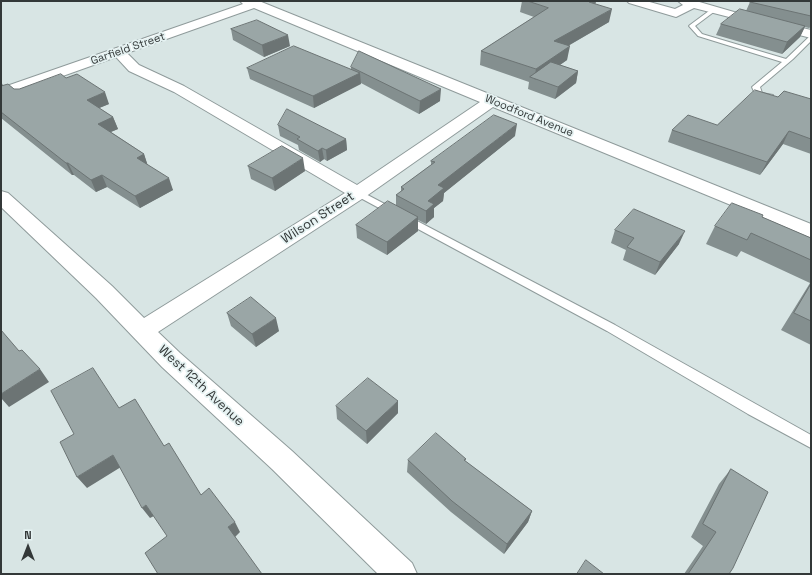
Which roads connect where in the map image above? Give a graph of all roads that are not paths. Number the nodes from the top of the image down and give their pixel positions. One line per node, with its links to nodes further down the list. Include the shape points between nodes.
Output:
1 (634, 1): 3 (street, via 676,13)
2 (251, 3): 6 (street, Garfield Street); 10 (street, Woodford Avenue)
3 (688, 3): 4 (street)
4 (713, 10): 5 (street); 7 (lane, via 692,26 694,31)
5 (811, 35): 7 (lane)
6 (119, 53): 8 (street, Garfield Street); 11 (street, via 134,68 178,89)
7 (787, 61): 9 (lane, via 756,87 759,94)
8 (1, 93)
9 (780, 100)
10 (492, 101): 11 (street, Wilson Street); 13 (street, Woodford Avenue)
11 (358, 193): 14 (street, Wilson Street); 15 (lane, via 611,328)
12 (1, 197): 14 (street, West 12th Avenue, via 104,292)
13 (811, 231)
14 (142, 331): 16 (street, West 12th Avenue)
15 (811, 442)
16 (401, 574)

